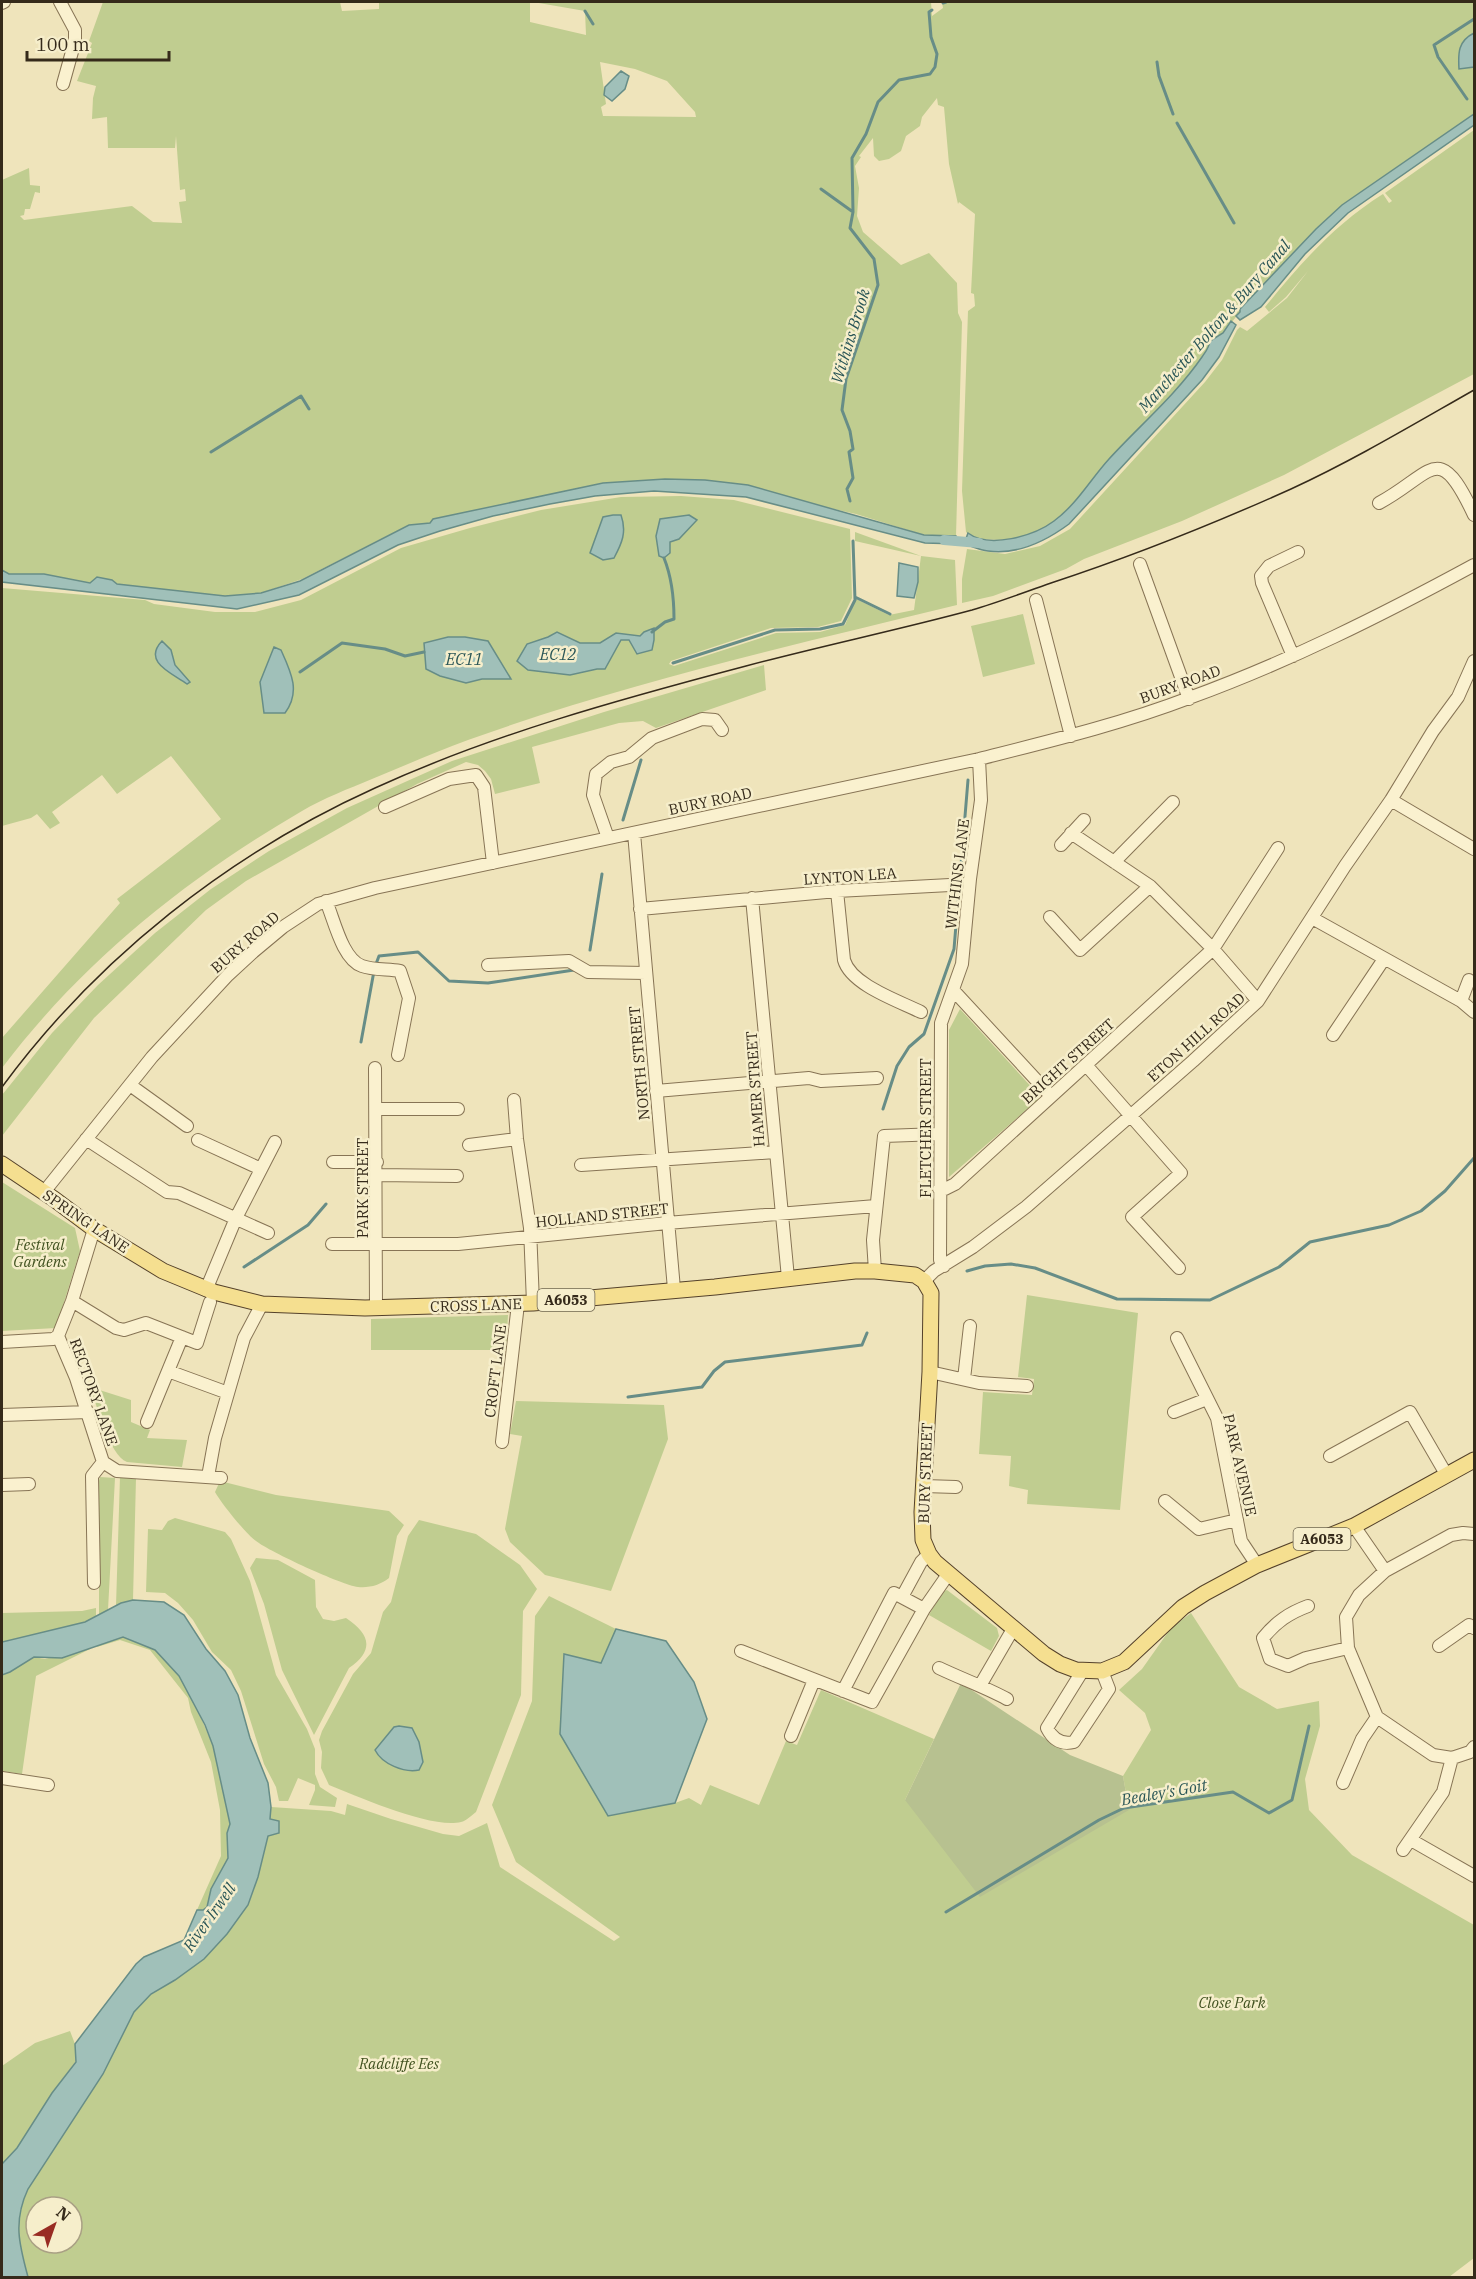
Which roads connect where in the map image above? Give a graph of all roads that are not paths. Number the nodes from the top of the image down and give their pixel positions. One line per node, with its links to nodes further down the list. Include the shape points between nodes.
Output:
1 (60, 2): 2 (street, via 75,30)
2 (63, 84)
3 (1379, 503): 4 (street, via 1422,473 1441,469 1454,477)
4 (1474, 515)
5 (1298, 552): 9 (street, via 1269,566 1262,576)
6 (1140, 564): 11 (street)
7 (1474, 565): 9 (street, BURY ROAD)
8 (1036, 600): 13 (street)
9 (1293, 656): 11 (street, BURY ROAD)
10 (1474, 661): 15 (street, ETON HILL ROAD, via 1458,698)
11 (1189, 699): 13 (street, BURY ROAD)
12 (722, 730): 21 (street, via 716,720 702,719 652,738 629,757 610,762 596,774 593,795)
13 (1071, 736): 14 (street, BURY ROAD)
14 (979, 759): 19 (street, BURY ROAD); 40 (street, WITHINS LANE, via 981,800 962,964)
15 (1391, 800): 24 (street); 34 (street, ETON HILL ROAD)
16 (1173, 802): 25 (street)
17 (385, 807): 26 (street, via 449,778 476,775 484,787)
18 (1084, 820): 20 (street)
19 (634, 833): 21 (street, BURY ROAD); 32 (street, NORTH STREET)
20 (1071, 833): 22 (street); 25 (street)
21 (608, 838): 26 (street, BURY ROAD)
22 (1061, 844)
23 (1278, 848): 35 (street, BRIGHT STREET)
24 (1474, 849)
25 (1114, 862): 28 (street)
26 (493, 863): 31 (street, BURY ROAD)
27 (950, 885): 29 (street, LYNTON LEA)
28 (1150, 886): 33 (street, via 1080,950); 35 (street)
29 (837, 891): 30 (street, LYNTON LEA); 43 (street, via 844,960 849,970 862,982)
30 (752, 898): 32 (street, LYNTON LEA); 50 (street, HAMER STREET)
31 (326, 901): 46 (street, via 339,938 361,966 400,971 409,998); 51 (street, BURY ROAD, via 283,927 228,975)
32 (640, 909): 38 (street, NORTH STREET)
33 (1050, 917)
34 (1312, 918): 36 (street); 41 (street, ETON HILL ROAD)
35 (1213, 949): 41 (street); 47 (street, BRIGHT STREET)
36 (1384, 959): 42 (street); 45 (street)
37 (488, 965): 38 (street, via 568,961 588,972)
38 (646, 973): 52 (street, NORTH STREET)
39 (1469, 980): 42 (street)
40 (954, 992): 53 (street); 59 (street, FLETCHER STREET, via 941,1023)
41 (1258, 1001): 57 (street, ETON HILL ROAD)
42 (1461, 1001): 44 (street)
43 (921, 1012)
44 (1474, 1012)
45 (1332, 1035)
46 (398, 1054)
47 (1086, 1065): 53 (street, BRIGHT STREET); 57 (street)
48 (375, 1068): 55 (street, PARK STREET)
49 (877, 1078): 50 (street)
50 (771, 1080): 52 (street); 65 (street, HAMER STREET)
51 (130, 1085): 58 (street); 60 (street, BURY ROAD)
52 (656, 1091): 66 (street, NORTH STREET)
53 (1050, 1096): 73 (street, BRIGHT STREET, via 955,1184)
54 (514, 1100): 61 (street, CROFT LANE)
55 (377, 1109): 56 (street); 70 (street, PARK STREET)
56 (458, 1109)
57 (1131, 1116): 84 (street, ETON HILL ROAD, via 1026,1207); 85 (street, via 1181,1173 1132,1217)
58 (187, 1126)
59 (939, 1134): 73 (street, FLETCHER STREET); 75 (street, via 884,1136)
60 (86, 1139): 74 (street, BURY ROAD); 77 (street, via 159,1188)
61 (517, 1139): 64 (street); 81 (street, CROFT LANE)
62 (198, 1140): 71 (street)
63 (275, 1142): 71 (street)
64 (469, 1145)
65 (775, 1152): 66 (street); 76 (street, HAMER STREET)
66 (662, 1160): 69 (street); 78 (street, NORTH STREET)
67 (333, 1162): 70 (street)
68 (2, 1164): 74 (main road, SPRING LANE / A6053)
69 (581, 1165)
70 (377, 1168): 72 (street); 83 (street, PARK STREET)
71 (261, 1169): 77 (street)
72 (457, 1176)
73 (939, 1189): 84 (street, FLETCHER STREET, via 940,1260)
74 (44, 1192): 79 (main road, SPRING LANE / A6053)
75 (876, 1206): 76 (street, HOLLAND STREET); 86 (street)
76 (782, 1213): 78 (street, HOLLAND STREET); 87 (street, HAMER STREET)
77 (236, 1218): 80 (street); 90 (street)
78 (667, 1223): 81 (street, HOLLAND STREET); 89 (street, NORTH STREET)
79 (93, 1229): 90 (main road, SPRING LANE / A6053); 91 (street, RECTORY LANE)
80 (268, 1233)
81 (530, 1238): 83 (street, HOLLAND STREET, via 458,1244); 93 (street, CROFT LANE)
82 (332, 1244): 83 (street, HOLLAND STREET)
83 (377, 1244): 94 (street, PARK STREET)
84 (944, 1266): 88 (street, ETON HILL ROAD)
85 (1179, 1268)
86 (875, 1271): 87 (main road, CROSS LANE / A6053); 88 (main road, CROSS LANE / A6053, via 908,1273)
87 (788, 1278): 89 (main road, CROSS LANE / A6053)
88 (924, 1281): 101 (main road, BURY STREET, via 932,1303)
89 (674, 1289): 93 (main road, CROSS LANE / A6053)
90 (208, 1296): 92 (main road, CROSS LANE / A6053); 97 (street, via 197,1342)
91 (72, 1300): 96 (street, RECTORY LANE); 97 (street, via 116,1328 129,1330 146,1323)
92 (262, 1304): 94 (main road, CROSS LANE / A6053); 104 (street, via 244,1338)
93 (526, 1304): 94 (main road, CROSS LANE / A6053); 110 (street, CROFT LANE)
94 (376, 1308)
95 (970, 1326): 102 (street)
96 (58, 1336): 99 (street); 106 (street, RECTORY LANE)
97 (182, 1337): 100 (street)
98 (1177, 1338): 105 (street, PARK AVENUE)
99 (2, 1342)
100 (168, 1371): 104 (street); 109 (street)
101 (930, 1371): 102 (street); 119 (main road, BURY STREET)
102 (964, 1379): 103 (street)
103 (1027, 1386)
104 (228, 1393): 114 (street)
105 (1207, 1399): 107 (street); 122 (street, PARK AVENUE, via 1217,1419)
106 (88, 1412): 108 (street); 113 (street, RECTORY LANE)
107 (1174, 1412)
108 (2, 1415)
109 (147, 1422)
110 (502, 1442)
111 (1330, 1456): 115 (street, via 1410,1412)
112 (1474, 1460): 115 (main road, A6053)
113 (103, 1462): 116 (street, RECTORY LANE, via 117,1472); 129 (street, RECTORY LANE, via 92,1476)
114 (209, 1471)
115 (1446, 1474): 123 (main road, A6053)
116 (221, 1478)
117 (29, 1484): 118 (street)
118 (2, 1485)
119 (924, 1486): 120 (street); 125 (main road, BURY STREET, via 923,1540)
120 (956, 1487)
121 (1165, 1501): 122 (street, via 1199,1529)
122 (1237, 1520): 126 (street, PARK AVENUE, via 1241,1541)
123 (1354, 1526): 126 (main road, A6053); 127 (street)
124 (1474, 1534): 127 (street, via 1451,1535)
125 (929, 1554): 128 (main road, A6053); 130 (street)
126 (1257, 1565): 140 (main road, A6053, via 1183,1606 1124,1662)
127 (1385, 1571): 136 (street, via 1359,1594 1346,1617)
128 (949, 1574): 132 (street); 134 (main road, A6053)
129 (94, 1583)
130 (898, 1595): 132 (street); 143 (street)
131 (1308, 1606): 136 (street, via 1273,1625 1263,1638 1270,1659 1288,1666)
132 (924, 1609): 143 (street, via 872,1702)
133 (1474, 1628): 135 (street, via 1469,1625)
134 (1013, 1629): 139 (main road, A6053, via 1060,1665); 142 (street)
135 (1439, 1646)
136 (1348, 1648): 145 (street)
137 (741, 1651): 141 (street)
138 (939, 1668): 142 (street, via 967,1682)
139 (1083, 1670): 140 (main road, A6053); 140 (street, via 1047,1728 1066,1744 1074,1742 1109,1689)
140 (1102, 1671)
141 (814, 1680): 143 (street); 146 (street)
142 (981, 1684): 144 (street)
143 (843, 1691)
144 (1007, 1699)
145 (1377, 1717): 148 (street, via 1433,1755); 150 (street, via 1362,1739)
146 (791, 1736)
147 (1474, 1747): 148 (street)
148 (1452, 1758): 152 (street, via 1443,1792 1407,1845)
149 (2, 1778): 151 (street)
150 (1343, 1783)
151 (48, 1785)
152 (1474, 1876)

